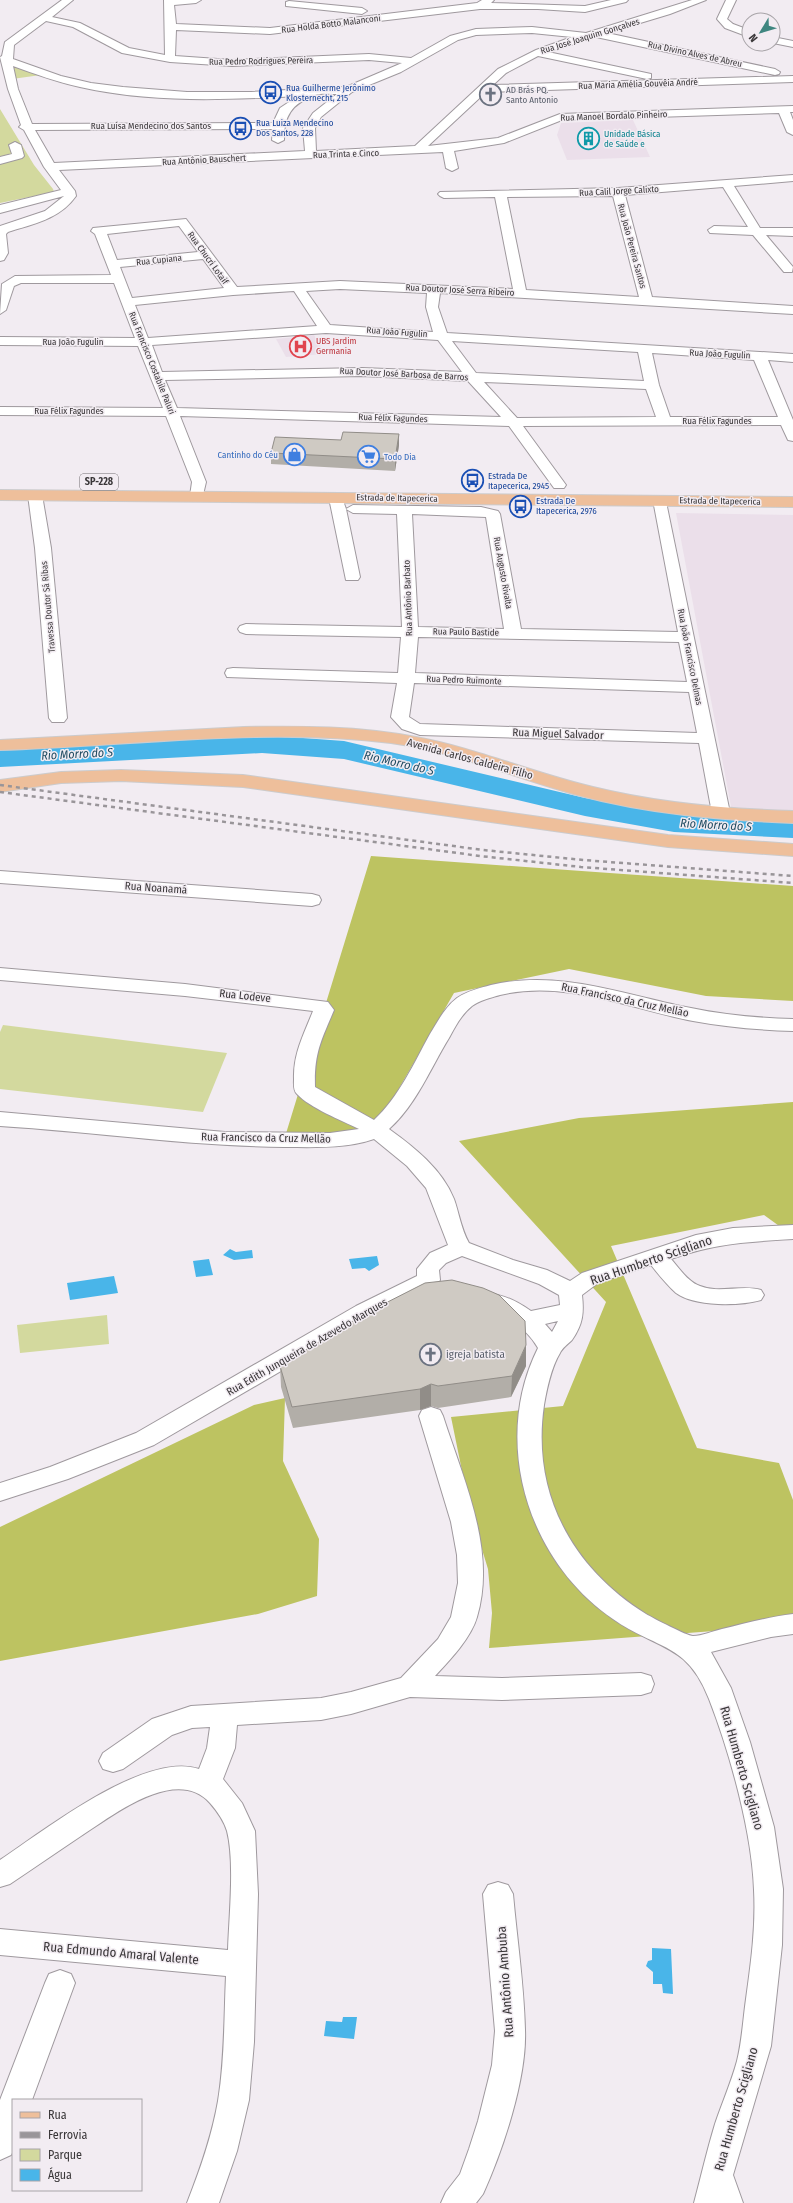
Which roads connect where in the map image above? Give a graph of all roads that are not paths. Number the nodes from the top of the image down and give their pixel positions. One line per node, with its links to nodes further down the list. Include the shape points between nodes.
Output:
1 (68, 0): 13 (street)
2 (196, 0): 8 (street)
3 (489, 0): 10 (street, Rua Holda Botto Malanconi)
4 (568, 0): 11 (street)
5 (623, 0): 11 (street, via 591,9)
6 (701, 0): 16 (street, Rua José Joaquim Gonçalves)
7 (731, 0): 15 (street, via 722,20)
8 (169, 2): 14 (street)
9 (289, 4): 12 (street)
10 (480, 6): 11 (street); 12 (street, Rua Holda Botto Malanconi)
11 (558, 7)
12 (401, 15): 14 (street, Rua Holda Botto Malanconi, via 270,31)
13 (44, 18): 20 (street, via 9,44); 21 (street, Rua Pedro Rodrigues Pereira, via 76,25 126,51)
14 (171, 27): 21 (street)
15 (741, 31)
16 (591, 35): 19 (street, Rua José Joaquim Gonçalves); 22 (street, Rua Divino Alves de Abreu, via 532,30 476,32 454,38); 24 (street, Rua Divino Alves de Abreu)
17 (781, 42): 18 (street)
18 (793, 44)
19 (538, 52): 26 (street); 28 (street, Rua José Joaquim Gonçalves, via 502,71)
20 (4, 59): 23 (street); 25 (street)
21 (170, 59): 22 (street, Rua Pedro Rodrigues Pereira, via 232,63 369,57)
22 (414, 60): 29 (street, Rua Divino Alves de Abreu, via 383,77)
23 (52, 77): 25 (street); 30 (street, via 90,86 169,95 221,96)
24 (793, 77): 26 (street, Rua Maria Amélia Gouvêia André)
25 (2, 82): 33 (street)
26 (679, 83): 27 (street, Rua Maria Amélia Gouvêia André)
27 (586, 86): 28 (street, Rua Maria Amélia Gouvêia André); 32 (street)
28 (483, 89): 38 (street, Rua José Joaquim Gonçalves)
29 (348, 90): 30 (street); 39 (street, via 312,121 309,128)
30 (312, 92): 34 (street, via 286,108 280,115)
31 (788, 110): 32 (street, Rua Manoel Bordalo Pinheiro); 35 (street)
32 (560, 117): 37 (street, Rua Manoel Bordalo Pinheiro, via 500,142)
33 (25, 126): 34 (street, Rua Luísa Mendecino dos Santos); 42 (street)
34 (278, 126): 40 (street)
35 (790, 127)
36 (15, 145): 41 (street, via 18,156)
37 (448, 148): 38 (street, Rua Manoel Bordalo Pinheiro); 43 (street)
38 (416, 150): 39 (street, Rua Trinta e Cinco)
39 (311, 155): 40 (street, Rua Trinta e Cinco)
40 (276, 157): 42 (street, Rua Antônio Bauschert)
41 (0, 161)
42 (50, 167): 48 (street)
43 (452, 168)
44 (793, 178): 45 (street, Rua Calil Jorge Calixto)
45 (727, 184): 46 (street, Rua Calil Jorge Calixto); 54 (street)
46 (618, 192): 47 (street, Rua Calil Jorge Calixto); 65 (street, Rua João Pereira Santos)
47 (500, 193): 49 (street, Rua Calil Jorge Calixto); 64 (street)
48 (70, 194): 50 (street); 52 (street, via 66,203 51,212)
49 (444, 194)
50 (0, 209)
51 (183, 224): 56 (street, Rua Chucri Lotaif); 58 (street, Rua Francisco Costabile Paluri, via 174,222 97,231 100,232)
52 (2, 229): 57 (street)
53 (714, 230): 54 (street)
54 (756, 231): 55 (street); 59 (street)
55 (793, 232)
56 (205, 255): 58 (street, Rua Cupiana); 63 (street, Rua Chucri Lotaif)
57 (0, 257)
58 (112, 264): 60 (street, Rua Francisco Costabile Paluri)
59 (788, 269)
60 (118, 279): 66 (street, Rua Francisco Costabile Paluri); 67 (street, via 27,278 8,284)
61 (297, 287): 62 (street, Rua Doutor José Serra Ribeiro); 63 (street, Rua Doutor José Serra Ribeiro); 69 (street)
62 (434, 288): 64 (street, Rua Doutor José Serra Ribeiro); 70 (street, via 432,307)
63 (233, 292): 66 (street, Rua Doutor José Serra Ribeiro)
64 (520, 293): 65 (street, Rua Doutor José Serra Ribeiro)
65 (646, 300): 68 (street, Rua Doutor José Serra Ribeiro)
66 (128, 302): 72 (street, Rua Francisco Costabile Paluri)
67 (0, 310)
68 (793, 310)
69 (326, 329): 70 (street, Rua João Fugulin); 72 (street, Rua João Fugulin)
70 (440, 335): 73 (street, Rua João Fugulin); 77 (street)
71 (0, 341): 72 (street, Rua João Fugulin)
72 (143, 342): 76 (street, Rua Francisco Costabile Paluri)
73 (644, 349): 74 (street, Rua João Fugulin); 78 (street)
74 (759, 356): 75 (street, Rua João Fugulin); 82 (street)
75 (793, 358)
76 (157, 376): 77 (street, Rua Doutor José Barbosa de Barros, via 335,371); 80 (street, Rua Francisco Costabile Paluri)
77 (473, 378): 78 (street, Rua Doutor José Barbosa de Barros); 83 (street)
78 (652, 385): 81 (street)
79 (0, 411): 80 (street, Rua Félix Fagundes)
80 (171, 412): 83 (street, Rua Félix Fagundes); 87 (street, Rua Francisco Costabile Paluri)
81 (664, 421): 82 (street, Rua Félix Fagundes); 83 (street, Rua Félix Fagundes)
82 (786, 421): 84 (street)
83 (513, 422): 86 (street)
84 (793, 437)
85 (0, 482): 87 (main road, Estrada de Itapecerica / SP-228)
86 (559, 485): 87 (main road, Estrada de Itapecerica / SP-228); 88 (main road, Estrada de Itapecerica / SP-228)
87 (198, 489): 89 (main road, via 64,490); 90 (main road, Estrada de Itapecerica / SP-228); 91 (main road, Estrada de Itapecerica / SP-228)
88 (656, 489): 91 (main road, Estrada de Itapecerica / SP-228); 92 (main road, Estrada de Itapecerica / SP-228); 99 (street, Rua João Francisco Delmas)
89 (0, 494): 90 (main road, Estrada de Itapecerica / SP-228)
90 (35, 495): 103 (street, Travessa Doutor Sá Ribas, via 43,548)
91 (336, 498): 95 (street)
92 (793, 502)
93 (354, 509): 94 (street)
94 (404, 510): 97 (street, Rua Antônio Barbato); 98 (street, Rua Augusto Rivalta, via 481,511 493,514)
95 (352, 577)
96 (246, 629): 97 (street, Rua Paulo Bastide)
97 (410, 631): 98 (street, Rua Paulo Bastide); 101 (street, Rua Antônio Barbato)
98 (513, 632): 99 (street, Rua Paulo Bastide)
99 (686, 637): 102 (street, Rua João Francisco Delmas)
100 (233, 673): 101 (street, Rua Pedro Ruimonte)
101 (406, 678): 102 (street, Rua Pedro Ruimonte); 104 (street, Rua Antônio Barbato, via 400,717 405,725)
102 (696, 687): 105 (street, Rua João Francisco Delmas)
103 (58, 718)
104 (411, 728): 105 (street, Rua Miguel Salvador)
105 (706, 738): 108 (street, Rua João Francisco Delmas)
106 (0, 745): 108 (main road, Avenida Carlos Caldeira Filho, via 61,744 235,732 350,734 429,746 593,793 648,805)
107 (0, 786): 110 (main road, via 53,777 108,774 173,775 243,781 668,841)
108 (721, 813): 109 (main road, Avenida Carlos Caldeira Filho)
109 (793, 817)
110 (793, 850)
111 (0, 877): 112 (street, Rua Noanamá)
112 (29, 879): 113 (street); 114 (street, Rua Noanamá)
113 (0, 893)
114 (312, 900)
115 (0, 974): 118 (street, Rua Lodeve, via 319,1005 324,1010 306,1051 305,1090 321,1102)
116 (793, 1025): 118 (street, Rua Francisco da Cruz Mellão, via 715,1019 574,986 549,984 506,988 471,998 455,1010 405,1094)
117 (0, 1119): 118 (street, Rua Francisco da Cruz Mellão, via 207,1138 276,1141 336,1140)
118 (375, 1130): 120 (street, via 436,1185 455,1240)
119 (793, 1232): 121 (street, Rua Humberto Scigliano, via 748,1233 720,1237)
120 (461, 1248): 122 (street, via 438,1258 428,1269); 124 (street, via 544,1275 560,1284)
121 (656, 1256): 123 (street, via 686,1289 696,1294); 124 (street, Rua Humberto Scigliano, via 590,1278)
122 (449, 1287): 125 (street, via 505,1306); 128 (street, Rua Edith Junqueira de Azevedo Marques, via 364,1312 145,1439 59,1473)
123 (752, 1295)
124 (572, 1301): 125 (street); 126 (street, Rua Humberto Scigliano, via 571,1321 567,1330)
125 (528, 1320): 126 (street)
126 (550, 1347): 130 (street, Rua Humberto Scigliano, via 532,1403 530,1450 535,1486 546,1518 563,1550 588,1584 616,1608)
127 (431, 1416): 132 (street, via 464,1522 470,1555 471,1583 464,1618 447,1646)
128 (0, 1492)
129 (793, 1624): 130 (street)
130 (689, 1647): 144 (street, Rua Humberto Scigliano, via 700,1657 711,1675 730,1720 754,1802 765,1855 768,1897 769,1925 765,1970 753,2055 727,2136)
131 (641, 1684): 132 (street, via 502,1689)
132 (410, 1686): 133 (street, via 321,1709)
133 (225, 1714): 134 (street, via 191,1717 162,1727); 135 (street, via 221,1748)
134 (113, 1762)
135 (207, 1784): 136 (street, via 188,1778 170,1778 131,1791); 139 (street, via 227,1802 241,1832 244,1902)
136 (0, 1875)
137 (498, 1894): 146 (street, Rua Antônio Ambuba, via 510,2030 507,2065 485,2149 472,2183)
138 (0, 1942): 139 (street, Rua Edmundo Amaral Valente)
139 (242, 1964): 145 (street, via 239,2068 230,2120 216,2171)
140 (60, 1983): 141 (street)
141 (16, 2099)
142 (12, 2112): 143 (street)
143 (0, 2145)
144 (718, 2194)
145 (203, 2203)
146 (457, 2203)

